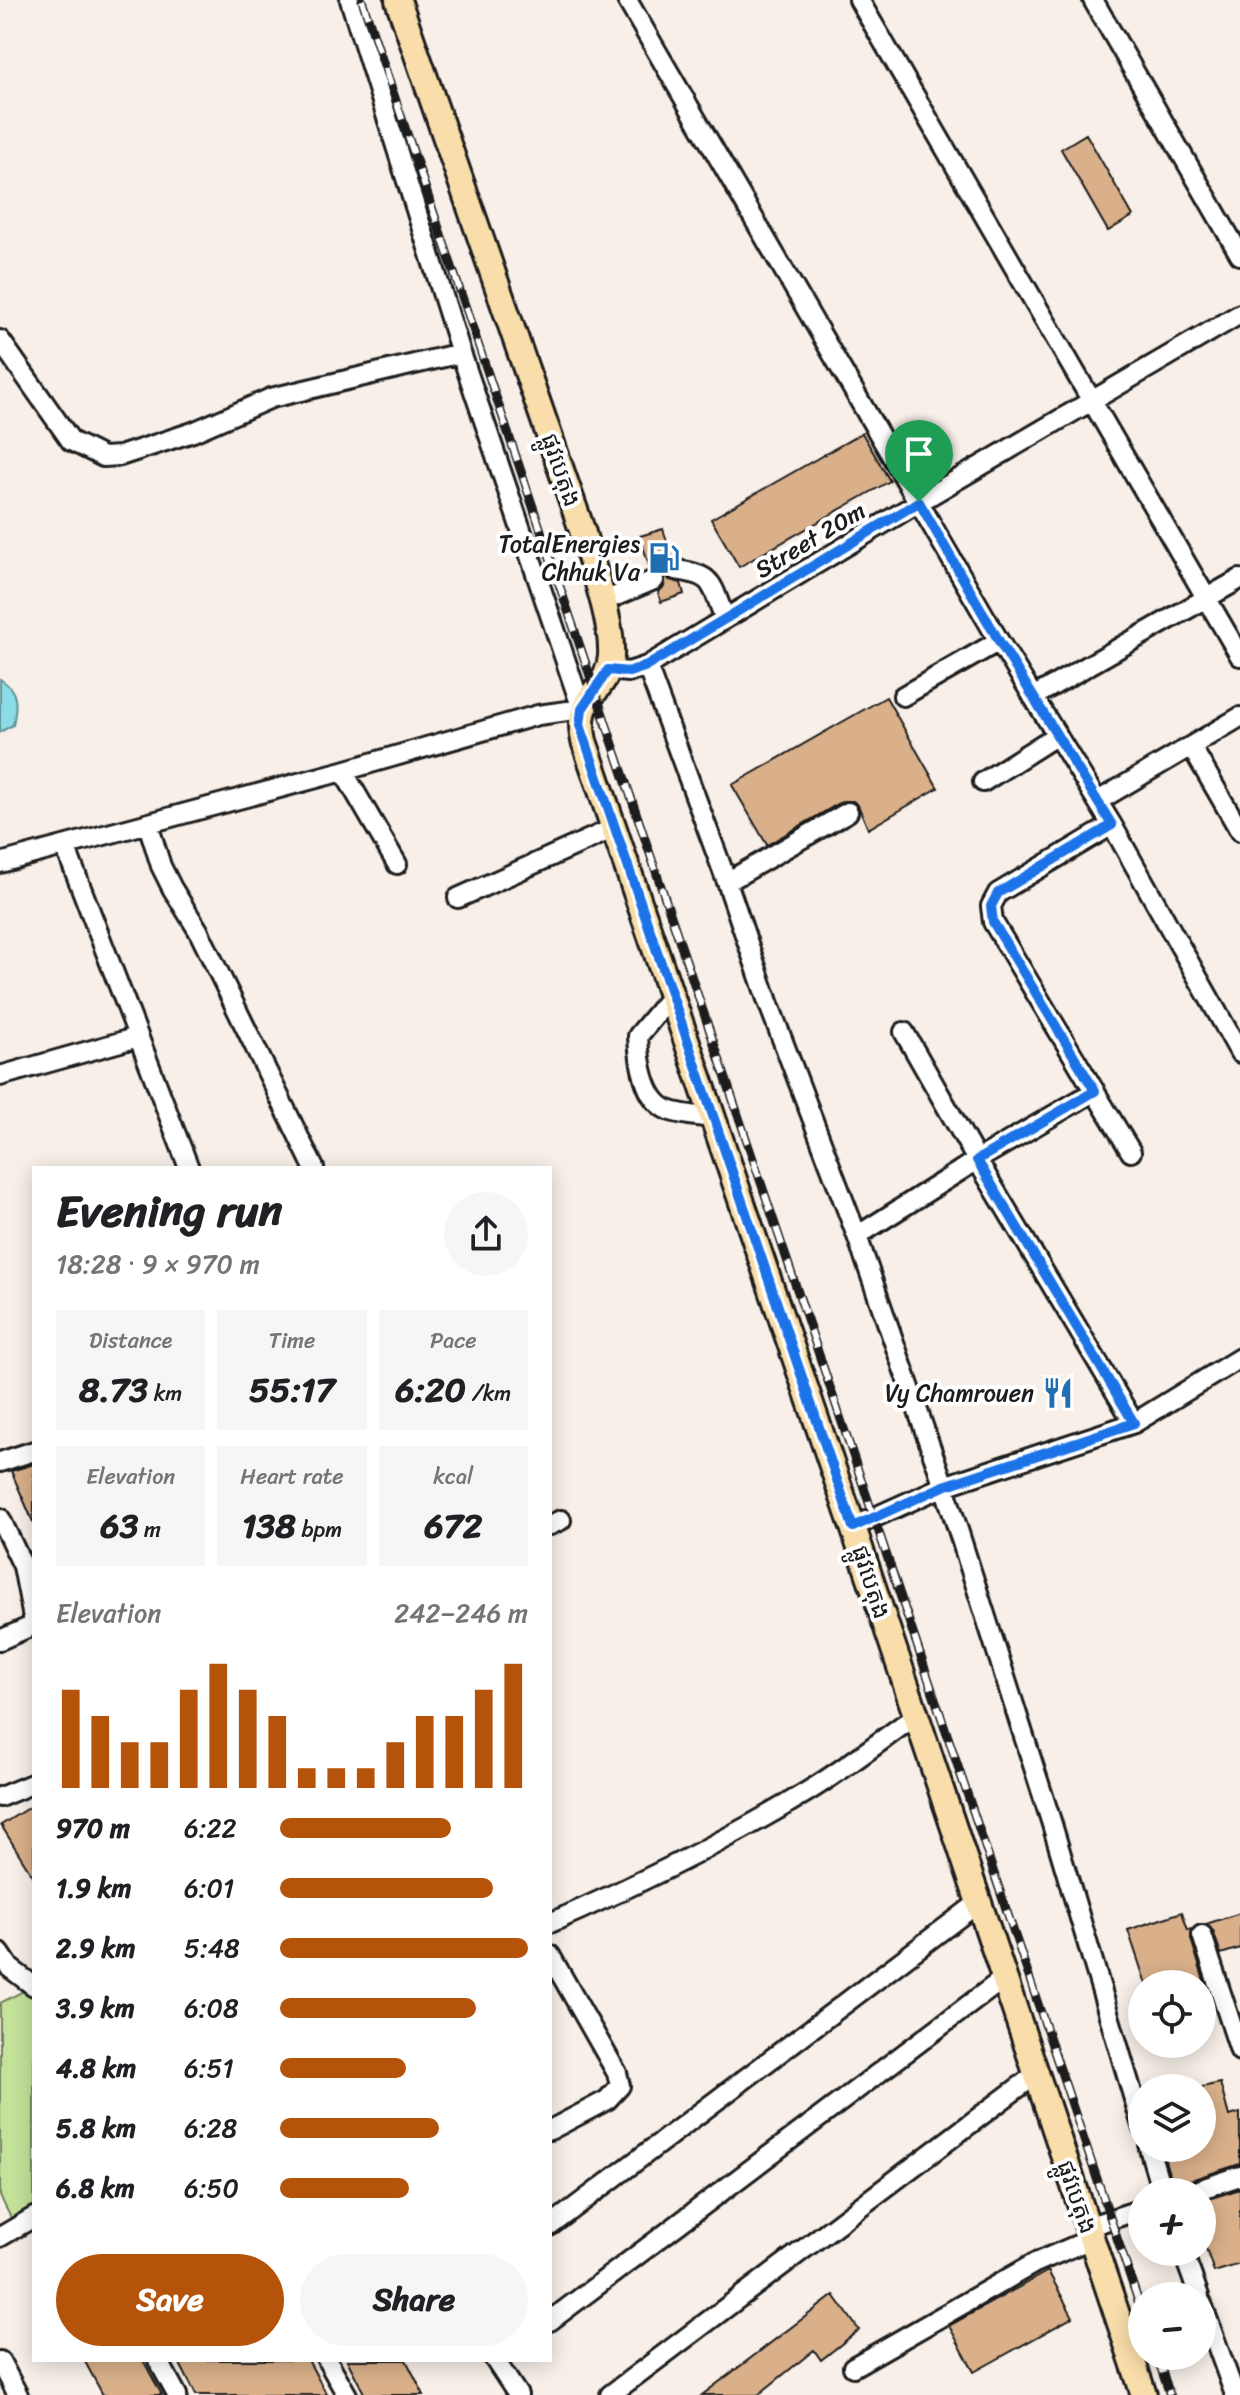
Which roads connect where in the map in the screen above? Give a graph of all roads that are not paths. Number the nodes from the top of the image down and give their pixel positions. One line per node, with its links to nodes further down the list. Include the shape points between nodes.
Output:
1 (350, 0): 9 (street)
2 (398, 0): 16 (main road, ផ្លូវបេតុង, via 583,533)
3 (627, 0): 11 (street)
4 (859, 0): 10 (street)
5 (1093, 0): 6 (street)
6 (1240, 255)
7 (1240, 314): 10 (street, Street 20m)
8 (2, 350): 9 (street, via 71,441 103,457 193,432 271,398)
9 (461, 353): 24 (street)
10 (1093, 400): 11 (street, Street 20m); 15 (street)
11 (919, 502): 17 (street, Street 20m); 18 (street)
12 (676, 570): 17 (street, via 709,578)
13 (1240, 579): 15 (street)
14 (654, 580): 16 (street)
15 (1207, 596): 19 (street); 23 (street)
16 (602, 602): 21 (main road, ផ្លូវបេតុង)
17 (725, 619): 20 (street, Street 20m)
18 (999, 641): 22 (street); 23 (street)
19 (1240, 656)
20 (647, 666): 21 (street, Street 20m, via 629,672); 39 (street)
21 (608, 670): 24 (main road)
22 (903, 696)
23 (1033, 697): 26 (street)
24 (582, 709): 28 (street, via 538,715); 34 (main road, ផ្លូវបេតុង, via 584,741)
25 (1240, 717): 27 (street)
26 (1057, 735): 29 (street); 30 (street)
27 (1191, 746): 30 (street); 35 (street)
28 (343, 771): 32 (street); 38 (street)
29 (983, 782)
30 (1098, 801): 33 (street)
31 (848, 812): 39 (street)
32 (148, 824): 36 (street); 51 (street, via 161,866 198,930)
33 (1112, 825): 44 (street); 46 (street, via 998,893 991,906 993,922)
34 (614, 828): 40 (street); 41 (main road, ផ្លូវបេតុង)
35 (1240, 831)
36 (65, 846): 37 (street); 43 (street)
37 (0, 863)
38 (397, 864)
39 (727, 882): 52 (street)
40 (458, 898)
41 (671, 996): 47 (main road, ផ្លូវបេតុង); 47 (street, via 638,1036 649,1089 670,1111)
42 (904, 1032): 49 (street)
43 (138, 1037): 45 (street); 50 (street)
44 (1240, 1053)
45 (0, 1076)
46 (1095, 1091): 48 (street); 49 (street)
47 (713, 1118): 59 (main road, ផ្លូវបេតុង)
48 (1131, 1152)
49 (977, 1160): 52 (street); 54 (street)
50 (188, 1166)
51 (313, 1166)
52 (857, 1236): 57 (street)
53 (1240, 1358): 54 (street)
54 (1134, 1423): 57 (street)
55 (32, 1452): 56 (street)
56 (0, 1462)
57 (944, 1486): 59 (street); 76 (street)
58 (0, 1518): 60 (street)
59 (853, 1527): 64 (main road, ផ្លូវបេតុង)
60 (28, 1563): 61 (street)
61 (32, 1604)
62 (32, 1625): 63 (street)
63 (0, 1640)
64 (914, 1717): 67 (main road, ផ្លូវបេតុង); 68 (street, via 752,1824)
65 (32, 1784): 66 (street)
66 (0, 1797)
67 (978, 1903): 72 (main road, ផ្លូវបេតុង); 82 (street)
68 (552, 1922)
69 (1202, 1935): 74 (street)
70 (0, 1953): 73 (street)
71 (552, 1959): 77 (street, via 620,2081 614,2095)
72 (1003, 1979): 75 (main road, ផ្លូវបេតុង); 85 (street)
73 (32, 1984)
74 (1240, 2051)
75 (1035, 2075): 83 (main road, ផ្លូវបេតុង); 96 (street)
76 (1128, 2079)
77 (552, 2129)
78 (1240, 2176): 79 (street)
79 (1216, 2184)
80 (1128, 2215): 83 (street)
81 (32, 2218): 84 (street)
82 (552, 2224)
83 (1089, 2233): 91 (street); 97 (main road, ផ្លូវបេតុង)
84 (1, 2235)
85 (552, 2319)
86 (1216, 2343): 98 (street)
87 (0, 2361): 92 (street)
88 (159, 2362): 93 (street)
89 (328, 2362): 94 (street)
90 (498, 2362): 95 (street)
91 (853, 2367)
92 (18, 2395)
93 (177, 2395)
94 (347, 2395)
95 (518, 2395)
96 (610, 2395)
97 (1144, 2395)
98 (1235, 2395)

